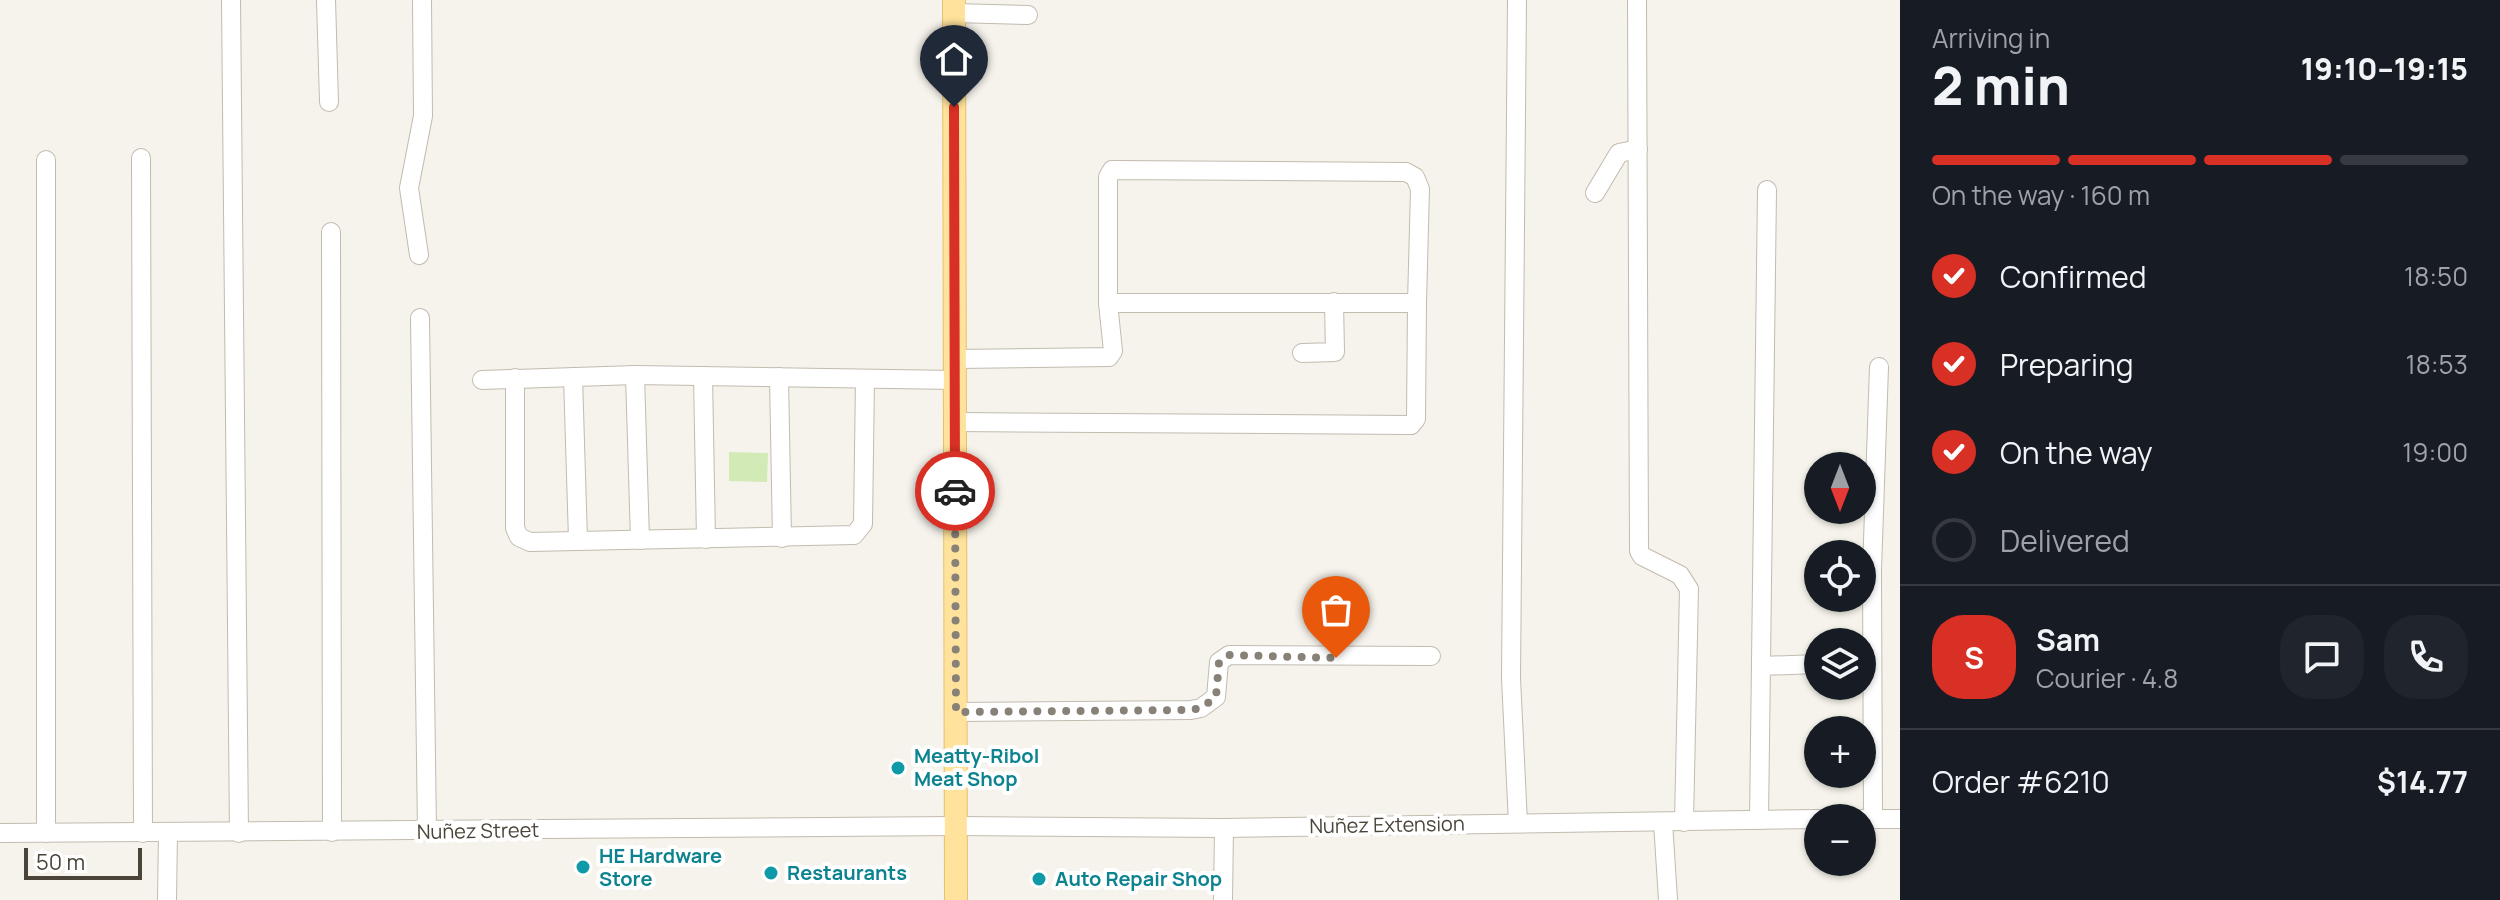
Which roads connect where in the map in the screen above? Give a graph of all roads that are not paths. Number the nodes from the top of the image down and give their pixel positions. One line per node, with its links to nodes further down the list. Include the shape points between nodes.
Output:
1 (231, 0): 57 (street)
2 (326, 0): 8 (street)
3 (422, 0): 15 (street, via 423,116 409,188)
4 (1517, 0): 48 (street, via 1511,678)
5 (1637, 0): 9 (street)
6 (954, 6): 7 (street); 22 (main road)
7 (1028, 15)
8 (329, 102)
9 (1638, 149): 13 (street, via 1619,153); 47 (street, via 1639,551 1680,575 1689,589)
10 (141, 158): 55 (street)
11 (46, 160): 54 (street)
12 (1767, 190): 38 (street)
13 (1595, 193)
14 (331, 232): 51 (street)
15 (419, 255)
16 (1334, 302): 17 (street); 18 (street); 20 (street, via 1335,352)
17 (1108, 303): 18 (street, via 1112,170 1406,172 1420,189); 22 (street, via 1113,351 1109,357)
18 (1417, 303): 30 (street, via 1416,419 1411,425)
19 (420, 318): 52 (street)
20 (1302, 353)
21 (1879, 367): 35 (street)
22 (955, 370): 28 (street); 30 (main road)
23 (635, 375): 24 (street); 25 (street); 34 (street)
24 (703, 376): 26 (street); 32 (street)
25 (573, 377): 27 (street); 33 (street)
26 (779, 377): 28 (street); 31 (street)
27 (515, 378): 29 (street); 33 (street, via 515,528 530,542)
28 (865, 379): 31 (street, via 863,524 847,537)
29 (482, 380)
30 (955, 422): 40 (main road)
31 (782, 538): 32 (street)
32 (706, 539): 34 (street)
33 (578, 540): 34 (street)
34 (640, 540)
35 (1870, 628)
36 (1431, 656): 40 (street, via 1229,655 1219,662 1216,697 1191,710)
37 (1804, 664): 38 (street)
38 (1761, 666): 45 (street)
39 (1868, 700): 41 (street)
40 (956, 712): 49 (main road)
41 (1867, 804)
42 (1804, 819): 45 (street, Nuñez Extension)
43 (1876, 819): 44 (street)
44 (1900, 819)
45 (1759, 820): 47 (street, Nuñez Extension)
46 (1663, 822): 47 (street, Nuñez Extension); 48 (street, Nuñez Extension); 61 (street)
47 (1684, 822)
48 (1518, 823): 50 (street, Nuñez Extension)
49 (956, 826): 50 (street, Nuñez Extension); 52 (street, Nuñez Street); 59 (main road)
50 (1224, 828): 60 (street)
51 (332, 832): 52 (street, Nuñez Street); 57 (street, Nuñez Street)
52 (427, 832)
53 (0, 833): 54 (street, Nuñez Street)
54 (46, 833): 55 (street, Nuñez Street)
55 (143, 833): 56 (street, Nuñez Street)
56 (168, 833): 57 (street, Nuñez Street); 58 (street)
57 (239, 833)
58 (167, 900)
59 (956, 900)
60 (1223, 900)
61 (1668, 900)

